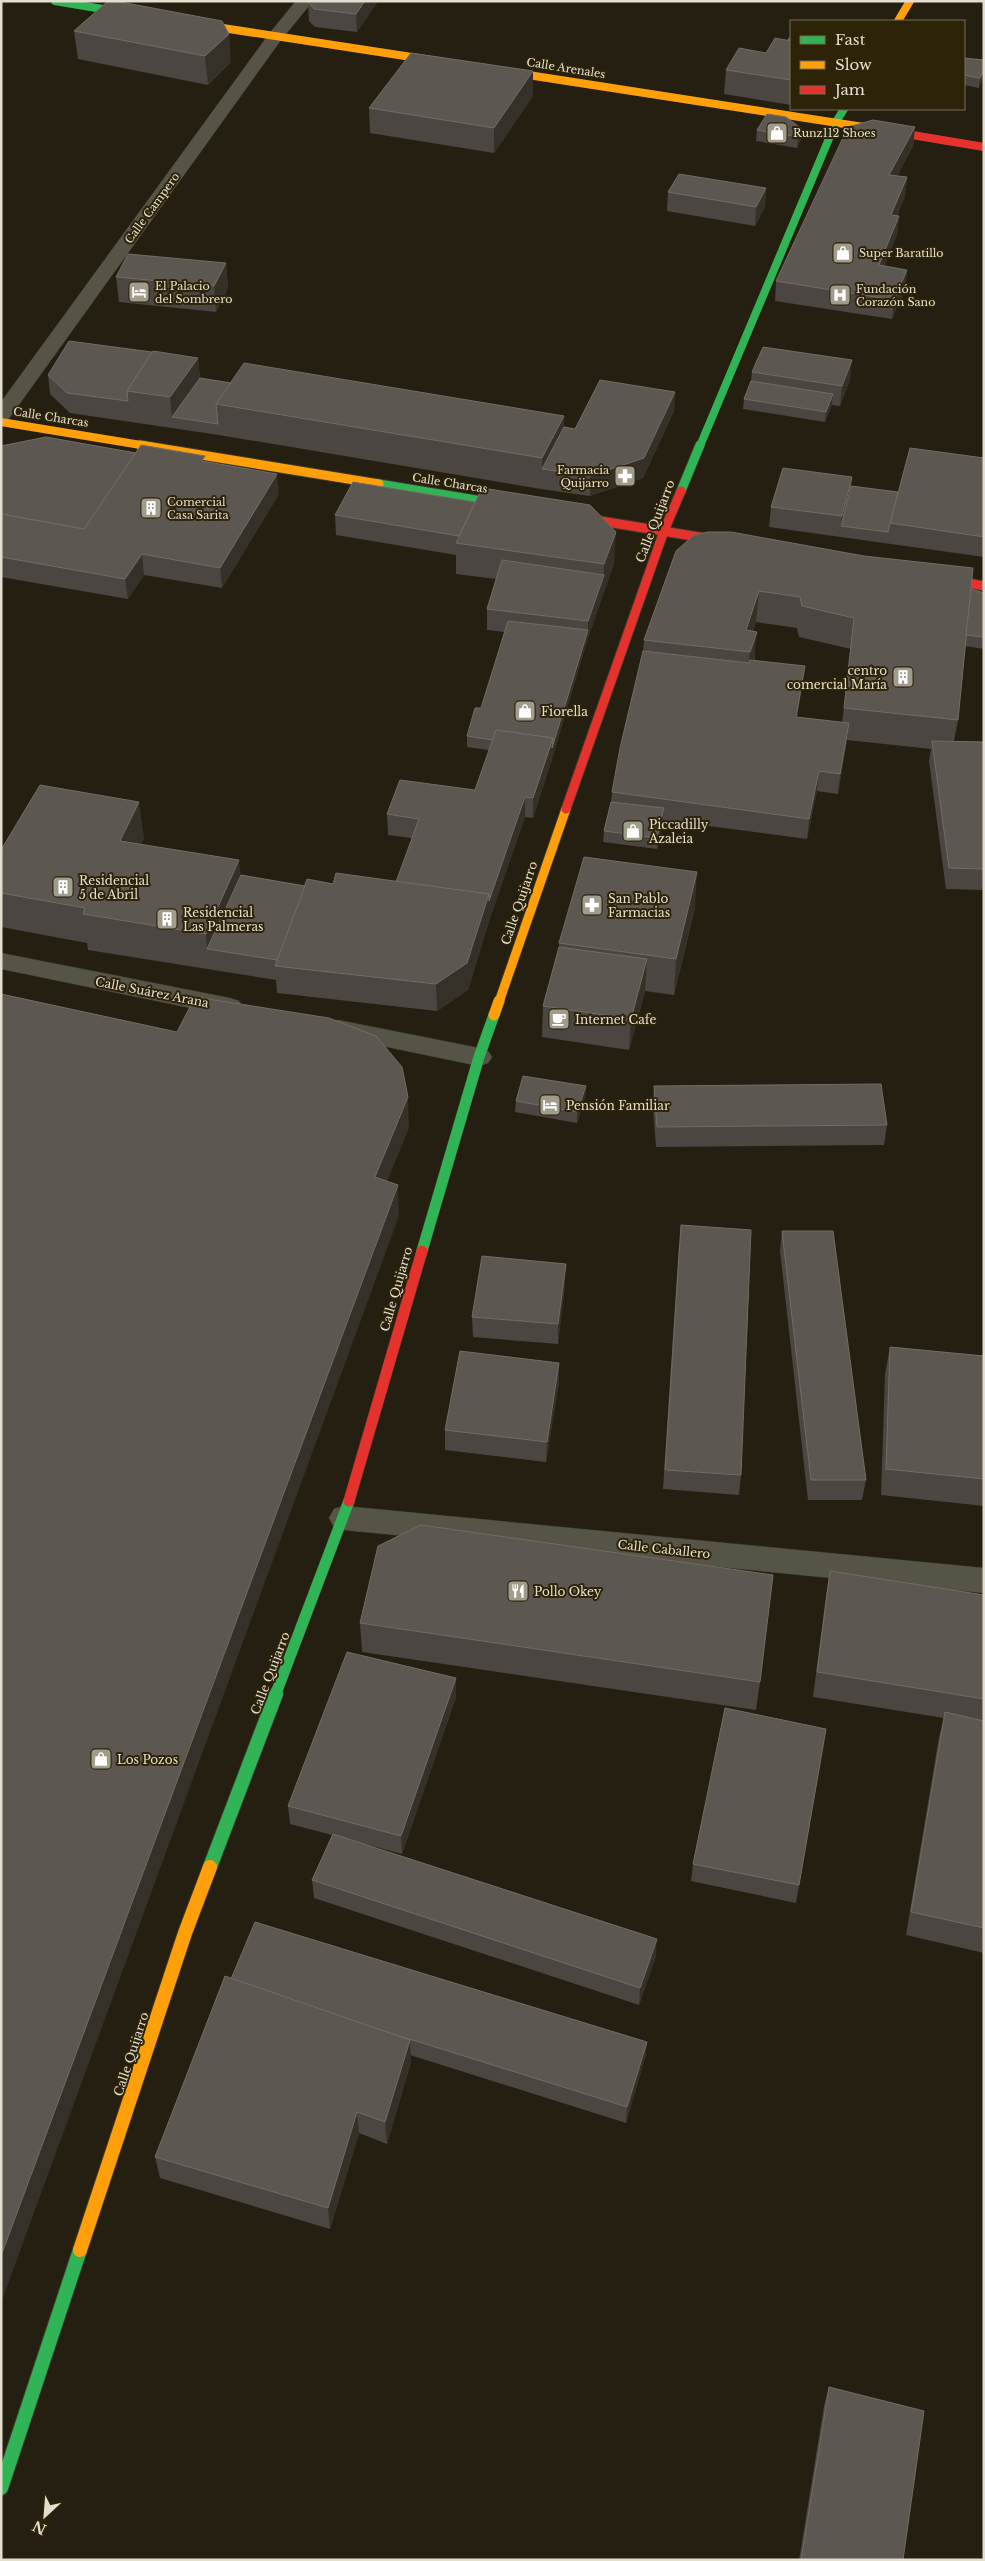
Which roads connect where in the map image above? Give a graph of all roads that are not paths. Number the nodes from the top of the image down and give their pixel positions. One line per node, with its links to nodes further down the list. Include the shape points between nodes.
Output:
1 (55, 1): 4 (street)
2 (305, 1): 7 (street, Calle Campero)
3 (910, 1): 5 (street)
4 (150, 17)
5 (899, 20)
6 (179, 21): 7 (street)
7 (275, 37): 8 (street); 13 (street, Calle Campero)
8 (452, 64)
9 (482, 68): 11 (street, Calle Arenales)
10 (843, 110): 11 (street, Calle Quijarro)
11 (836, 122): 12 (street, Calle Arenales); 17 (street, Calle Quijarro)
12 (984, 147)
13 (1, 416)
14 (1, 422): 15 (street, Calle Charcas)
15 (528, 509)
16 (557, 513): 17 (street)
17 (664, 531): 18 (street); 24 (street, Calle Quijarro)
18 (742, 544)
19 (926, 576): 20 (street)
20 (984, 586)
21 (1, 961): 22 (street, Calle Suárez Arana)
22 (255, 1012)
23 (313, 1024): 24 (street)
24 (479, 1057): 25 (street, Calle Quijarro)
25 (344, 1518): 26 (street, Calle Caballero); 27 (street, Calle Quijarro, via 185,1933)
26 (984, 1580)
27 (1, 2488)

